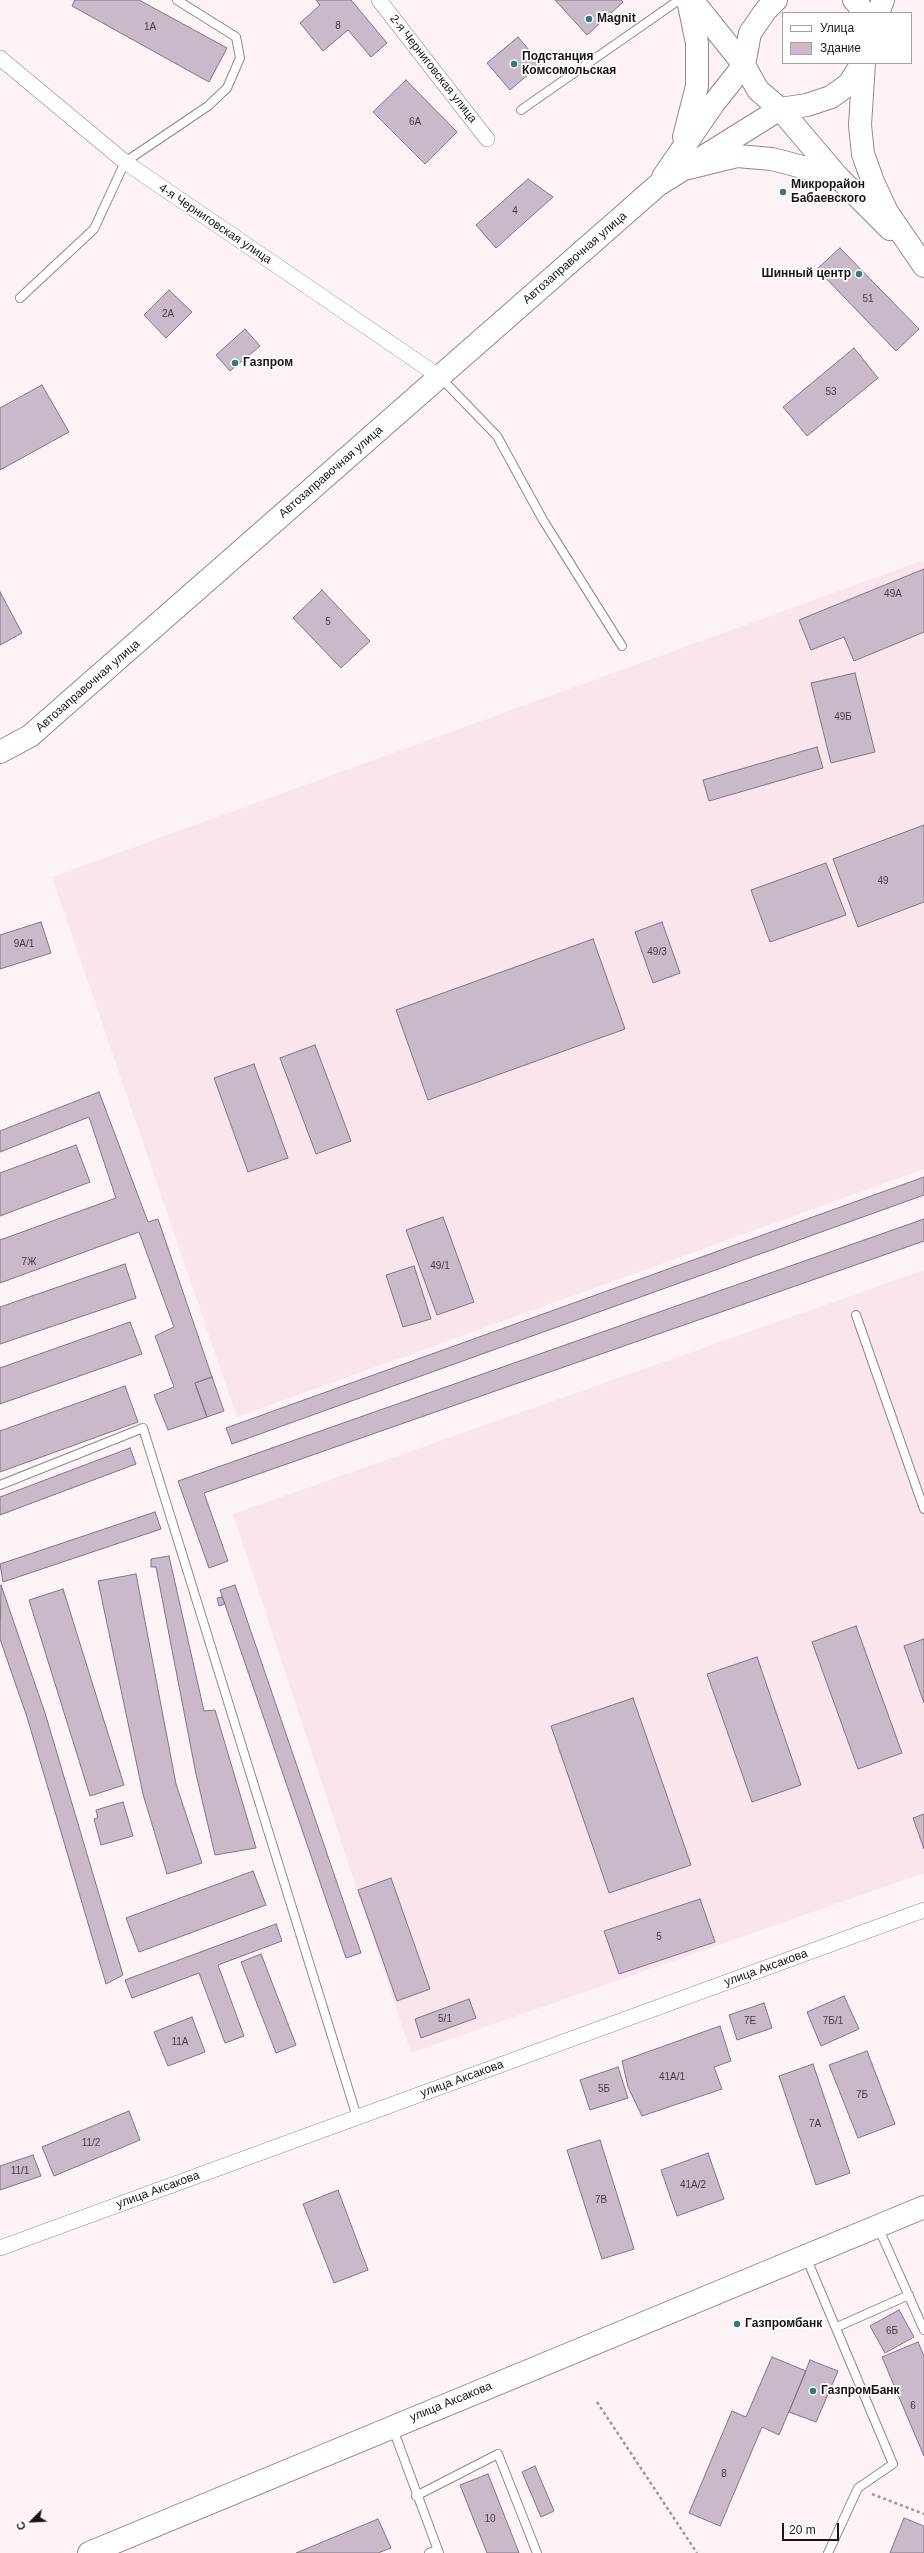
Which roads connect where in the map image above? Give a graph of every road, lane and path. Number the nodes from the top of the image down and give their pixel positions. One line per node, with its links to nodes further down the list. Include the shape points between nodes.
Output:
1 (177, 0): 18 (lane, via 236,37 240,58 227,88 208,106)
2 (379, 0): 17 (street, 2-я Черниговская улица)
3 (679, 0): 16 (lane)
4 (688, 0): 19 (main road, via 696,43 697,86)
5 (692, 0): 12 (main road)
6 (776, 0): 12 (main road, via 750,33)
7 (854, 0): 9 (main road)
8 (883, 0): 10 (main road)
9 (861, 12)
10 (878, 12)
11 (0, 58): 18 (street, 4-я Черниговская улица)
12 (744, 64): 15 (main road, via 758,90); 19 (main road, via 714,103)
13 (862, 64): 15 (main road, via 849,84 831,97 807,105)
14 (863, 64): 21 (main road, via 860,125 863,154 887,212)
15 (780, 109): 19 (main road, Автозаправочная улица); 20 (main road)
16 (521, 110)
17 (486, 139)
18 (125, 162): 22 (lane, via 94,229); 23 (street, 4-я Черниговская улица)
19 (680, 162): 20 (main road, via 737,156 772,158); 23 (main road, Автозаправочная улица, via 658,185)
20 (837, 176): 21 (main road)
21 (920, 261)
22 (20, 298)
23 (440, 377): 24 (lane, via 497,436 543,520); 25 (main road, Автозаправочная улица, via 30,736)
24 (622, 646)
25 (0, 752)
26 (856, 1315): 28 (lane)
27 (0, 1485): 30 (lane, via 143,1428)
28 (924, 1509)
29 (924, 1910): 30 (street, улица Аксакова)
30 (357, 2117): 33 (street, улица Аксакова)
31 (924, 2207): 32 (main road, улица Аксакова)
32 (877, 2226): 34 (main road, улица Аксакова); 35 (lane)
33 (0, 2248)
34 (806, 2257): 36 (lane); 39 (main road, улица Аксакова)
35 (909, 2295): 36 (lane); 37 (lane)
36 (837, 2327): 40 (lane, via 893,2464)
37 (924, 2330)
38 (597, 2402): 47 (path)
39 (393, 2426): 41 (lane); 44 (main road, улица Аксакова)
40 (858, 2488): 42 (path); 48 (lane)
41 (416, 2496): 43 (lane); 46 (lane, via 498,2454)
42 (924, 2514)
43 (438, 2551): 45 (lane)
44 (89, 2553)
45 (429, 2553)
46 (537, 2553)
47 (697, 2553)
48 (828, 2553)

